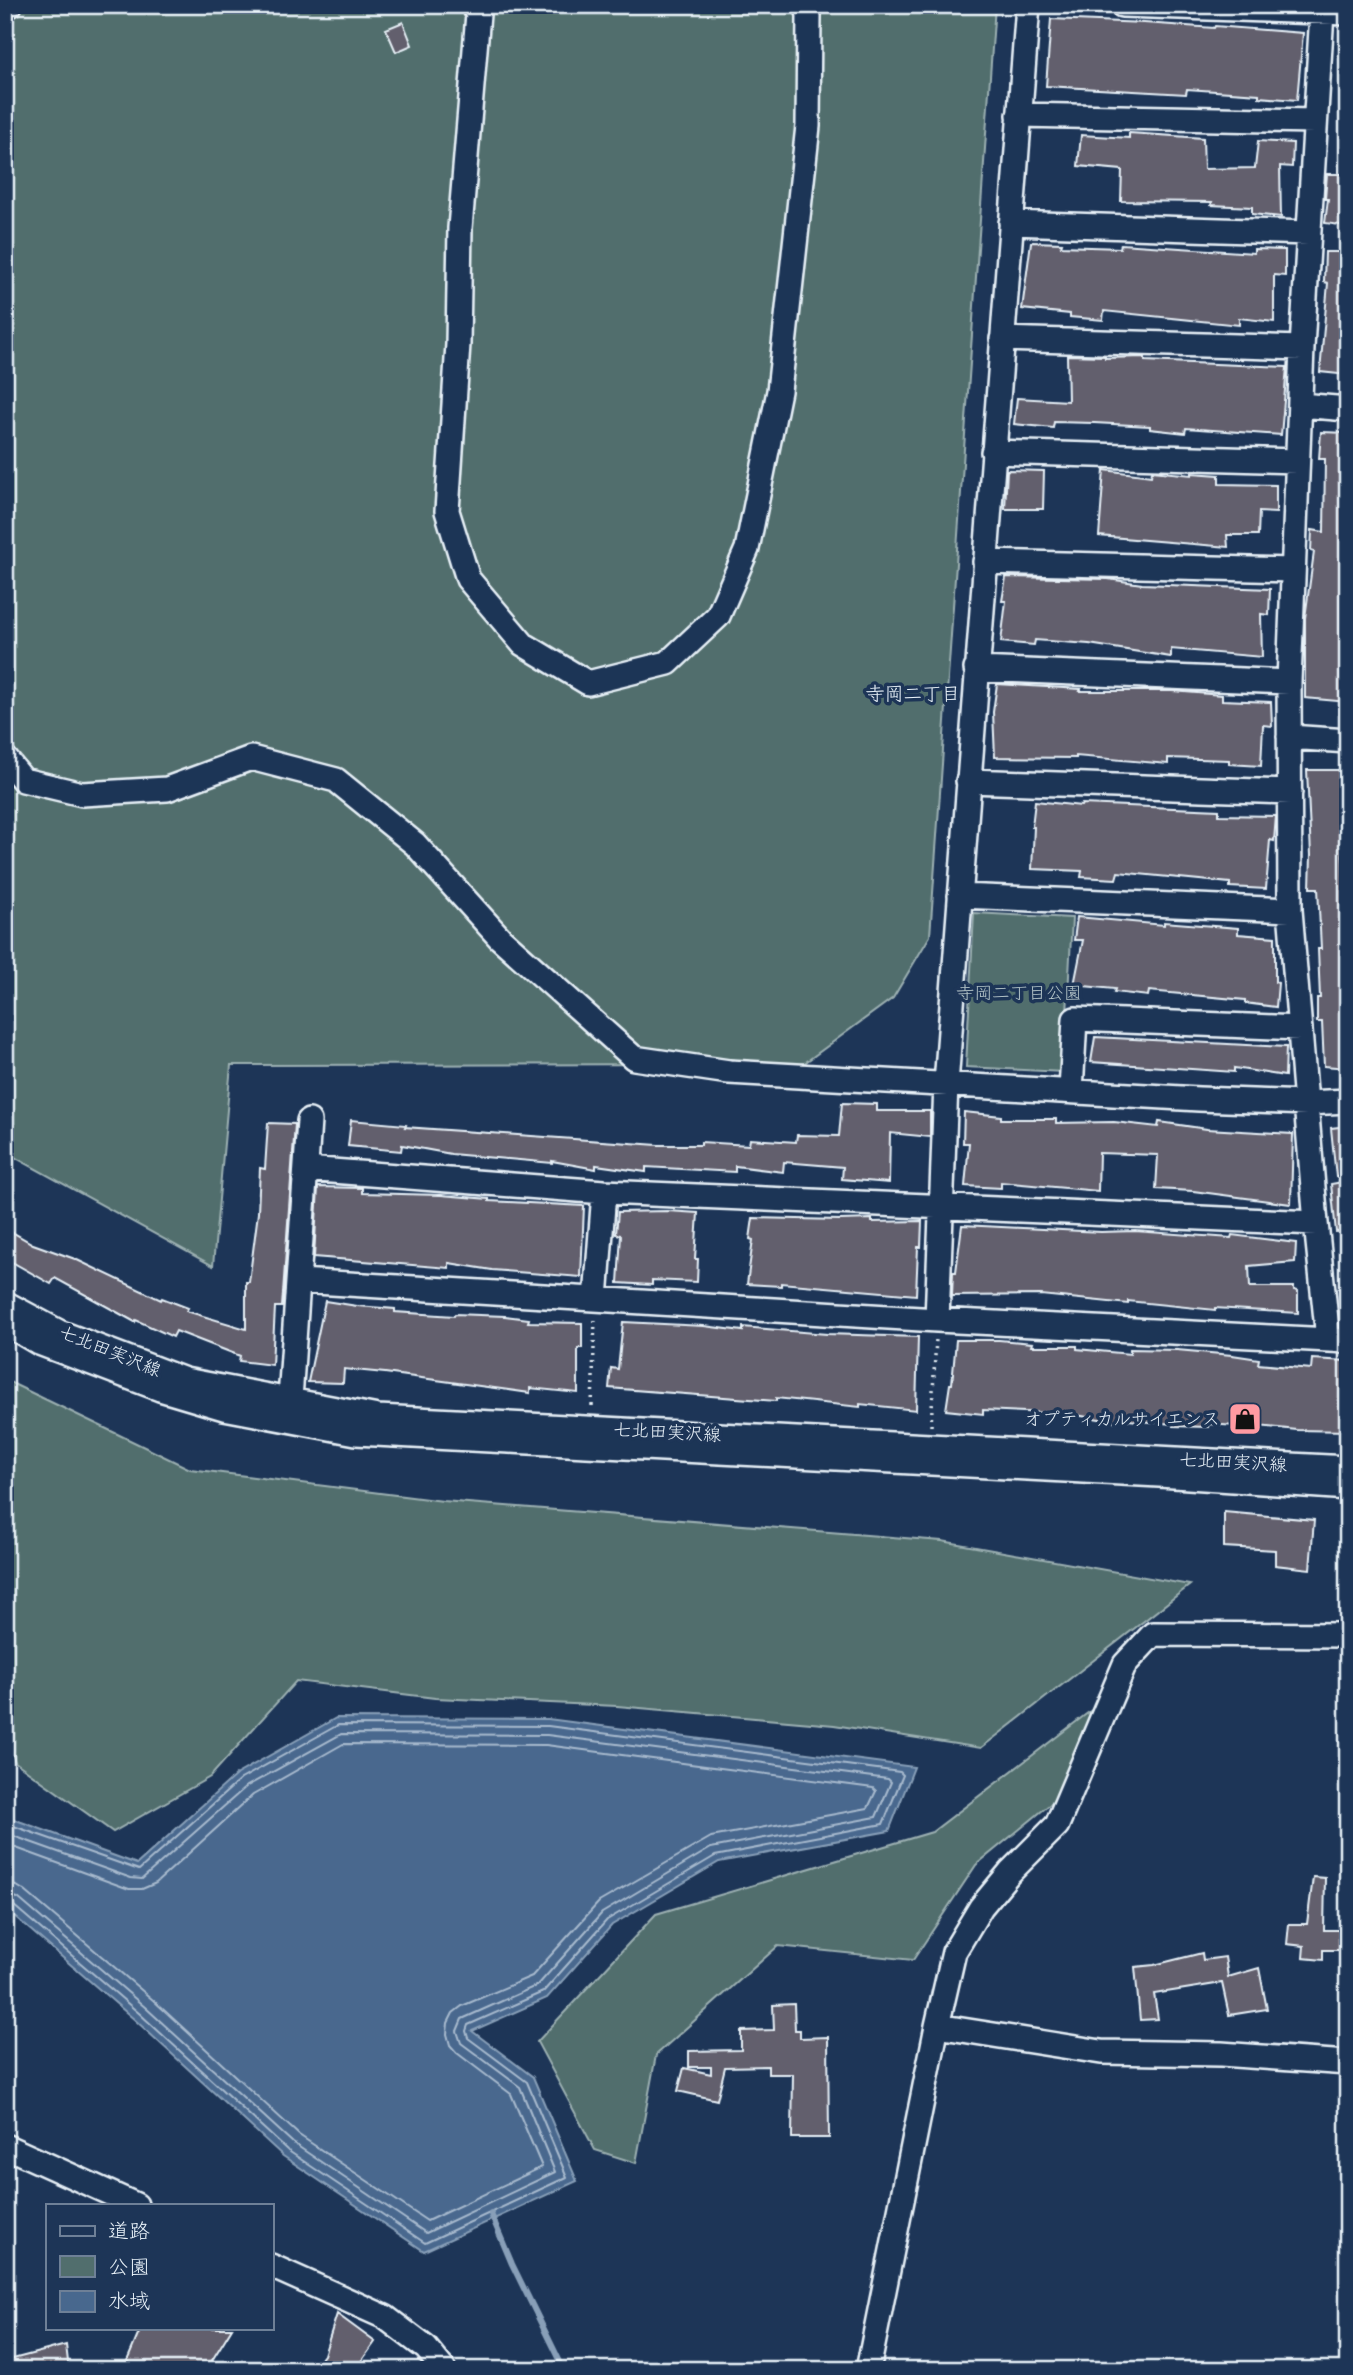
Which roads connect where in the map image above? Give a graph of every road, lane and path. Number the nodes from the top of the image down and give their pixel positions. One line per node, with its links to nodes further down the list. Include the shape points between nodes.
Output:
1 (10, 5): 6 (street)
2 (473, 5): 3 (street, via 478,13 460,228 447,511 468,579 523,644 589,683 668,663 718,616 747,550 779,391 808,126)
3 (806, 5)
4 (1028, 5): 9 (street)
5 (1122, 5): 7 (street)
6 (5, 7)
7 (1322, 12): 8 (street); 10 (street)
8 (1348, 13)
9 (1019, 115): 10 (street); 11 (street)
10 (1315, 121): 12 (street)
11 (1011, 223): 12 (street); 13 (street)
12 (1308, 233): 14 (street)
13 (1002, 339): 14 (street); 17 (street)
14 (1302, 348): 15 (street)
15 (1300, 405): 16 (street); 18 (street)
16 (1348, 408)
17 (993, 452): 18 (street); 19 (street)
18 (1297, 461): 20 (street)
19 (985, 562): 20 (street); 21 (street)
20 (1293, 570): 22 (street)
21 (976, 669): 22 (street); 26 (street)
22 (1289, 682): 23 (street)
23 (1289, 737): 24 (street); 27 (street)
24 (1348, 741)
25 (5, 758): 31 (street, via 23,780 82,794 167,789 251,758 336,780 415,844 500,938 634,1058 729,1072)
26 (968, 781): 27 (street); 28 (street)
27 (1290, 792): 29 (street)
28 (960, 896): 29 (street); 31 (street)
29 (1290, 910): 30 (street)
30 (1300, 1028): 32 (street, via 1074,1019); 34 (street)
31 (946, 1084): 32 (street); 38 (street)
32 (1071, 1091): 34 (street)
33 (1348, 1101): 34 (street)
34 (1307, 1103): 39 (street)
35 (309, 1121): 36 (street)
36 (306, 1169): 37 (street); 40 (street)
37 (604, 1192): 38 (street); 41 (street)
38 (942, 1206): 39 (street); 43 (street)
39 (1316, 1223): 45 (street)
40 (299, 1281): 41 (street); 46 (street)
41 (596, 1299): 43 (street); 47 (path)
42 (5, 1303): 46 (street, 七北田実沢線, via 59,1332 185,1380)
43 (937, 1320): 45 (street); 48 (path)
44 (5, 1323): 46 (street, via 39,1343 160,1389 224,1408)
45 (1338, 1340)
46 (290, 1411): 49 (street, 七北田実沢線); 50 (street, via 356,1433)
47 (592, 1412)
48 (931, 1432)
49 (1348, 1468)
50 (1348, 1488)
51 (1348, 1635): 52 (street, via 1153,1634 1125,1664 1057,1825 981,1907 954,1952)
52 (937, 2026): 53 (street, via 1101,2052); 58 (street)
53 (1348, 2063)
54 (5, 2146): 55 (street)
55 (134, 2204)
56 (273, 2267): 57 (street, via 385,2317 426,2348)
57 (444, 2370)
58 (868, 2370)

